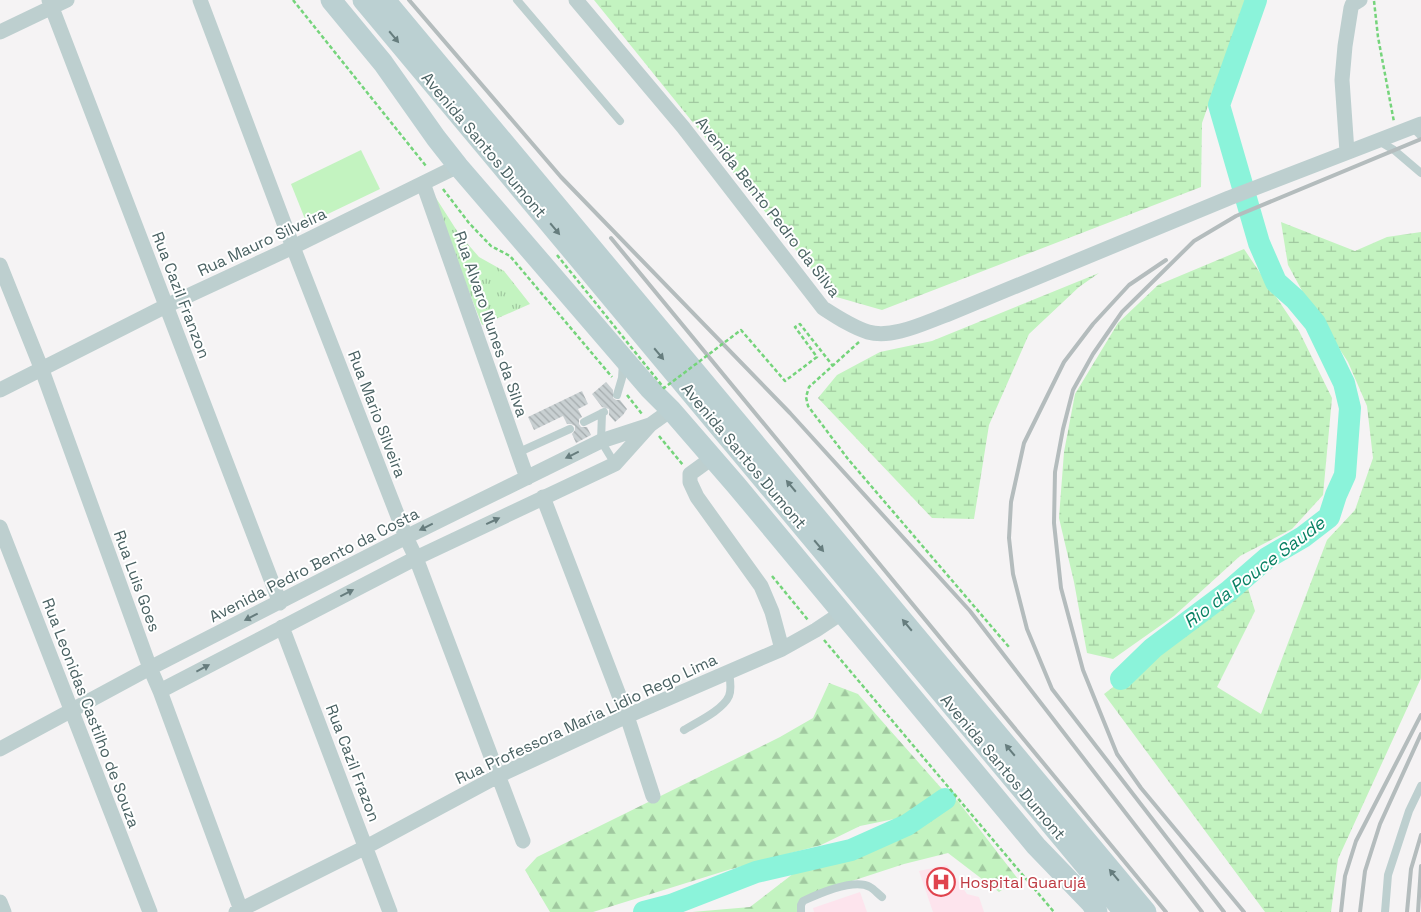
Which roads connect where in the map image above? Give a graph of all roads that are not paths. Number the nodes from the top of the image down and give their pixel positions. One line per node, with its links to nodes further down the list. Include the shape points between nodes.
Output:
1 (67, 0): 9 (street)
2 (200, 0): 18 (street, Rua Mario Silveira)
3 (331, 0): 15 (main road, Avenida Santos Dumont, via 383,63)
4 (363, 0): 64 (main road, Avenida Santos Dumont, one-way to 64)
5 (386, 0): 65 (main road, Avenida Santos Dumont, one-way to 5)
6 (517, 0): 11 (lane)
7 (576, 0): 14 (street, Avenida Bento Pedro da Silva, via 683,127 823,308 848,324 869,332 894,332 922,324)
8 (1360, 0): 14 (street, via 1352,5 1344,46 1342,80)
9 (50, 3): 10 (street); 20 (street, Rua Cazil Franzon)
10 (0, 32)
11 (620, 121)
12 (1418, 129): 13 (street, Avenida Bento Pedro da Silva)
13 (1377, 140): 14 (street, Avenida Bento Pedro da Silva); 16 (lane)
14 (1347, 152)
15 (458, 166): 17 (street, Rua Mauro Silveira); 21 (main road, Avenida Santos Dumont)
16 (1421, 173)
17 (428, 180): 18 (street, Rua Mauro Silveira); 30 (street, Rua Alvaro Nunes da Silva)
18 (293, 247): 20 (street, Rua Mauro Silveira); 36 (street, Rua Mario Silveira)
19 (0, 265): 22 (street, Rua Luis Goes)
20 (166, 306): 22 (street, Rua Mauro Silveira); 38 (street, Rua Cazil Franzon)
21 (624, 359): 24 (lane); 25 (main road, Avenida Santos Dumont)
22 (42, 370): 23 (street, Rua Mauro Silveira); 42 (street, Rua Luis Goes)
23 (0, 390)
24 (617, 395)
25 (671, 410): 27 (street, Avenida Pedro Bento da Costa); 31 (main road, Avenida Santos Dumont)
26 (584, 422): 29 (lane, via 604,412)
27 (650, 425): 29 (street, Avenida Pedro Bento da Costa); 32 (street, Avenida Pedro Bento da Costa)
28 (570, 429): 30 (lane)
29 (601, 441): 32 (lane); 33 (street, Avenida Pedro Bento da Costa, one-way to 33)
30 (517, 453): 33 (street, Rua Alvaro Nunes da Silva)
31 (712, 458): 39 (main road, Avenida Santos Dumont); 41 (street, via 690,474 690,482 761,586)
32 (615, 464): 34 (street, Avenida Pedro Bento da Costa)
33 (527, 478): 36 (street, Avenida Pedro Bento da Costa, one-way to 36)
34 (543, 498): 37 (street, Avenida Pedro Bento da Costa, one-way to 34); 46 (street)
35 (0, 527): 45 (street, Rua Leonidas Castilho de Souza)
36 (406, 537): 37 (street, Rua Mario Silveira); 38 (street, Avenida Pedro Bento da Costa)
37 (416, 558): 40 (street, Avenida Pedro Bento da Costa, one-way to 37); 49 (street, Rua Mario Silveira)
38 (280, 603): 42 (street, Avenida Pedro Bento da Costa, one-way to 42)
39 (843, 612): 41 (street, Rua Professora Maria Lidio Rego Lima); 53 (main road, Avenida Santos Dumont)
40 (282, 627): 44 (street, Avenida Pedro Bento da Costa, one-way to 40); 54 (street, Rua Cazil Frazon)
41 (782, 649): 43 (street, Rua Professora Maria Lidio Rego Lima)
42 (150, 668): 44 (street, Rua Luis Goes); 45 (street, Avenida Pedro Bento da Costa)
43 (729, 672): 46 (street, Rua Professora Maria Lidio Rego Lima); 47 (lane, via 731,687 722,706)
44 (160, 691): 57 (street, Rua Luis Goes)
45 (72, 711): 48 (street, Avenida Pedro Bento da Costa); 59 (street, Rua Leonidas Castilho de Souza)
46 (627, 716): 49 (street, Rua Professora Maria Lidio Rego Lima); 51 (street)
47 (684, 730)
48 (0, 749)
49 (498, 776): 52 (street, Rua Mario Silveira); 54 (street, Rua Professora Maria Lidio Rego Lima)
50 (1421, 786): 66 (lane, via 1409,811 1388,875)
51 (653, 796)
52 (523, 841)
53 (1036, 846): 62 (main road, Avenida Santos Dumont); 63 (main road, Avenida Santos Dumont)
54 (366, 847): 57 (street, Rua Professora Maria Lidio Rego Lima); 60 (street, Rua Cazil Frazon)
55 (882, 897): 61 (lane, via 869,886 840,887 803,901)
56 (0, 902): 58 (street)
57 (238, 911)
58 (4, 912)
59 (150, 912)
60 (390, 912)
61 (802, 912)
62 (1082, 912)
63 (1097, 912)
64 (1124, 912)
65 (1146, 912)
66 (1385, 912)

